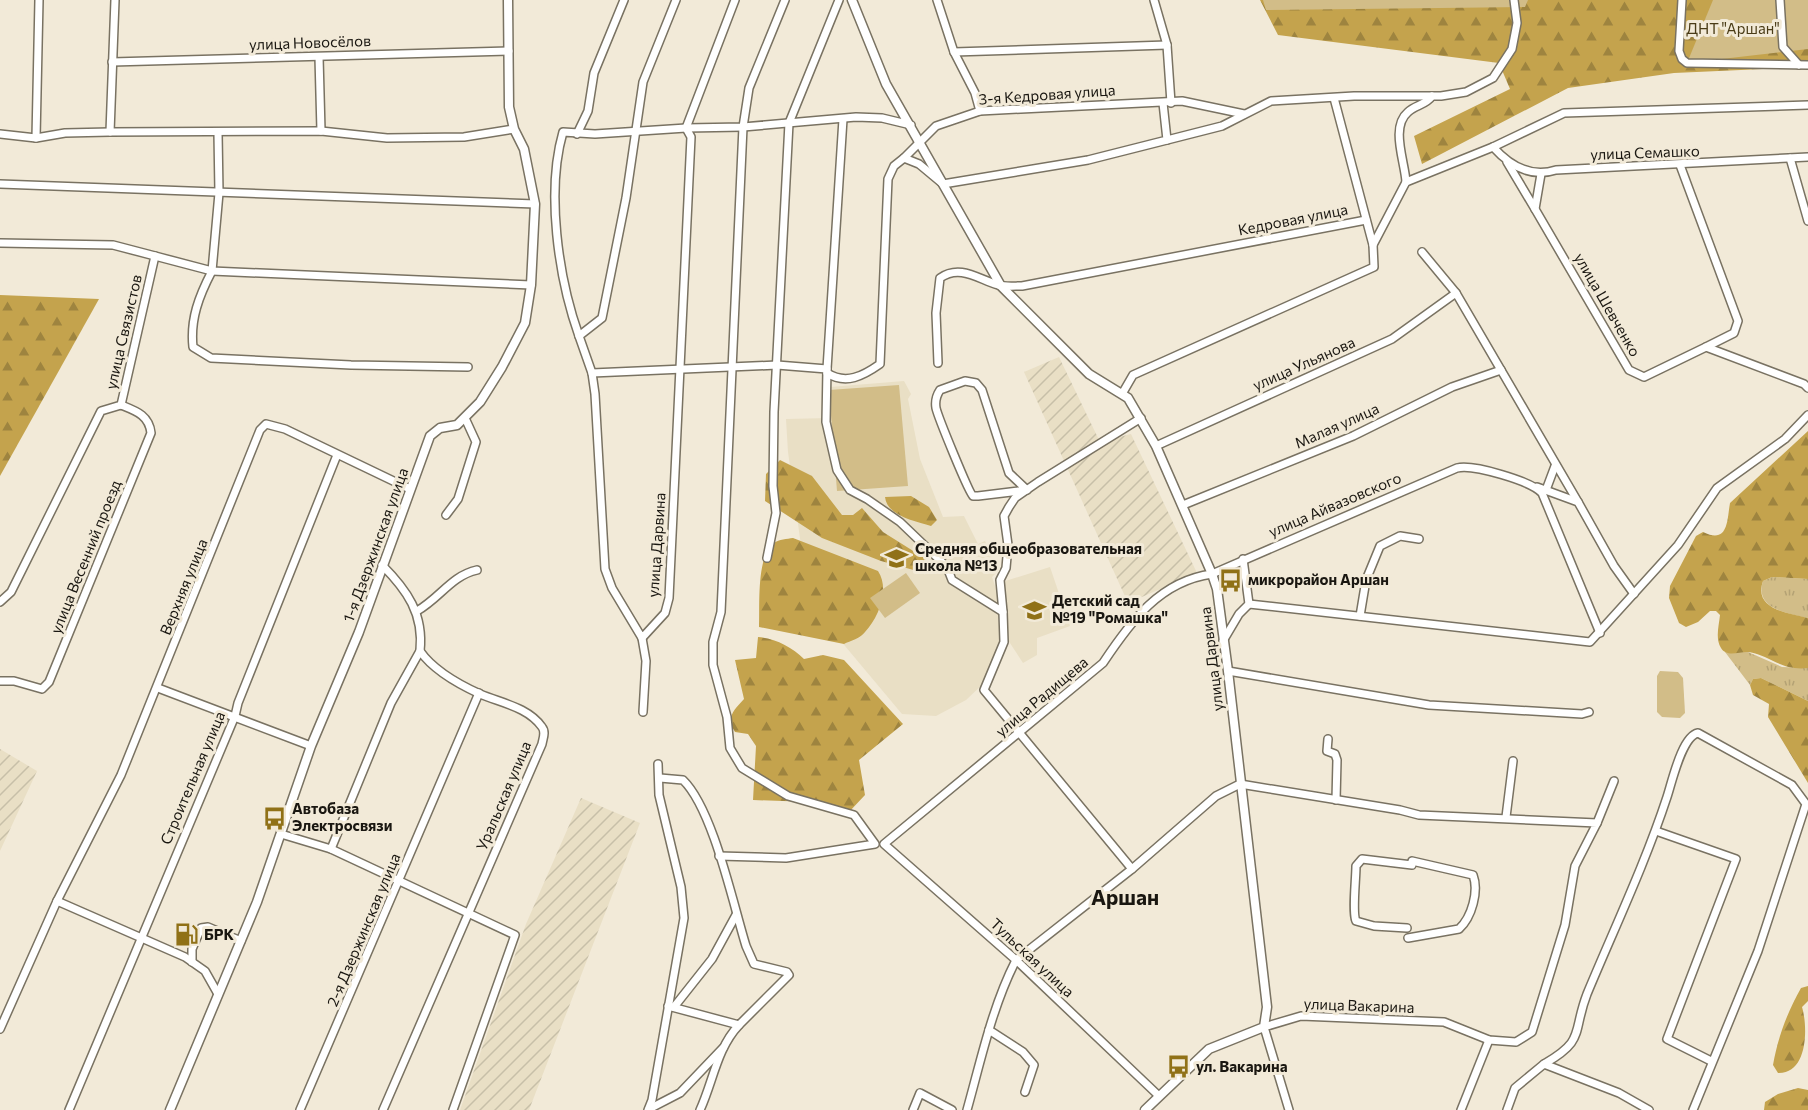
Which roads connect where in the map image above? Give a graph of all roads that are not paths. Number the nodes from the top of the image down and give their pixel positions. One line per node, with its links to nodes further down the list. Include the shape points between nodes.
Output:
1 (39, 0): 40 (street)
2 (115, 0): 19 (street)
3 (508, 0): 16 (street, 1-я Дзержинская улица)
4 (624, 0): 39 (street, via 594,73 588,111)
5 (676, 0): 34 (street, via 643,82)
6 (735, 0): 32 (street, улица Дарвина)
7 (785, 0): 31 (street, via 749,88)
8 (839, 0): 29 (street)
9 (852, 0): 30 (street, via 879,70)
10 (937, 0): 17 (street)
11 (1154, 0): 15 (street)
12 (1514, 0): 22 (street, via 1517,23 1512,49 1494,78 1458,95)
13 (1682, 0): 21 (street, via 1679,51 1687,63)
14 (1780, 0): 21 (street, via 1783,47)
15 (1167, 45): 17 (street); 24 (street)
16 (509, 51): 18 (street, улица Новосёлов); 33 (street, 1-я Дзержинская улица, via 509,107)
17 (954, 52): 26 (street)
18 (319, 57): 19 (street, улица Новосёлов); 35 (street)
19 (112, 62): 36 (street)
20 (1808, 64): 21 (street)
21 (1799, 65)
22 (1432, 96): 23 (street); 50 (street, via 1405,114 1400,124)
23 (1334, 98): 27 (street, via 1271,101); 56 (street)
24 (1167, 103): 26 (street, 3-я Кедровая улица); 27 (street, 3-я Кедровая улица, via 1199,103); 41 (street)
25 (1808, 105): 43 (street, via 1564,113)
26 (980, 111): 42 (street, 3-я Кедровая улица, via 944,122)
27 (1245, 115): 41 (street, via 1222,126)
28 (843, 119): 29 (street); 30 (street, via 869,117); 74 (street)
29 (789, 123): 31 (street); 69 (street)
30 (911, 125): 42 (street)
31 (743, 127): 32 (street); 71 (street)
32 (686, 128): 34 (street); 72 (street, улица Дарвина, via 691,137)
33 (514, 129): 35 (street, via 464,137 387,138); 54 (street, 1-я Дзержинская улица, via 524,149)
34 (636, 130): 39 (street); 66 (street, via 602,318)
35 (321, 131): 37 (street)
36 (110, 132): 37 (street); 40 (street)
37 (218, 133): 53 (street)
38 (0, 134): 40 (street)
39 (577, 134): 66 (street, via 563,132 557,151 554,194 563,278)
40 (36, 138)
41 (1167, 140): 52 (street, via 1088,160)
42 (920, 141): 44 (street, 3-я Кедровая улица); 52 (street, улица Дарвина)
43 (1493, 147): 47 (street, улица Семашко); 50 (street)
44 (904, 158): 52 (street, улица Дарвина, via 919,164); 74 (street, via 894,166 888,179 880,364 855,378 833,378)
45 (1790, 158): 46 (street, улица Семашко); 48 (street, улица Семашко); 57 (street)
46 (1808, 158)
47 (1507, 162): 49 (street, улица Семашко); 55 (street, улица Шевченко)
48 (1680, 165): 49 (street, улица Семашко, via 1556,170); 67 (street, улица Шевченко, via 1738,321 1734,333)
49 (1541, 174): 55 (street)
50 (1406, 182): 59 (street)
51 (0, 184): 53 (street)
52 (943, 184): 64 (street, улица Дарвина)
53 (219, 193): 54 (street); 62 (street)
54 (535, 204): 63 (street, 1-я Дзержинская улица)
55 (1535, 209): 67 (street, улица Шевченко, via 1629,370 1644,376)
56 (1366, 220): 59 (street, Кедровая улица); 64 (street, Кедровая улица, via 1022,286)
57 (1808, 220)
58 (0, 243): 61 (street, via 113,245)
59 (1373, 245): 77 (street, Кедровая улица, via 1374,267 1133,375)
60 (1422, 252): 65 (street)
61 (155, 256): 62 (street); 78 (street, улица Связистов)
62 (212, 271): 63 (street); 70 (street, via 201,293 191,333 193,347 211,358)
63 (531, 285): 80 (street, 1-я Дзержинская улица, via 525,323 480,402)
64 (1001, 286): 68 (street, via 957,271 940,278 936,313); 77 (street, улица Дарвина, via 1089,374)
65 (1456, 293): 73 (street); 82 (street, улица Ульянова, via 1392,339)
66 (579, 336): 75 (street)
67 (1706, 347): 76 (street)
68 (938, 363)
69 (777, 365): 71 (street); 74 (street); 93 (street, via 773,486 776,513)
70 (468, 367)
71 (730, 367): 72 (street); 130 (street, via 721,612 713,642 713,665 730,748 742,768 788,796 854,815 874,843 786,858)
72 (680, 368): 75 (street); 105 (street, улица Дарвина, via 669,598 665,613)
73 (1501, 370): 84 (street); 90 (street, Малая улица, via 1452,387 1353,436)
74 (827, 371): 102 (street, via 826,422 837,470 850,490 908,529 947,567 952,580)
75 (592, 373): 105 (street, via 599,432 605,569)
76 (1808, 388)
77 (1122, 394): 81 (street, улица Дарвина)
78 (121, 405): 99 (street, улица Связистов, via 101,411 11,592); 109 (street, улица Весенний проезд, via 145,417 151,433 49,682 42,689)
79 (1808, 415): 98 (street, via 1785,439 1717,488 1678,545)
80 (465, 418): 86 (street, 1-я Дзержинская улица, via 457,425 434,431); 91 (street, via 476,442 458,499)
81 (1141, 418): 82 (street, улица Дарвина); 87 (street)
82 (1156, 446): 90 (street, улица Дарвина)
83 (337, 455): 86 (street, Верхняя улица); 110 (street, Верхняя улица, via 271,424 260,430); 114 (street, Строительная улица)
84 (1556, 466): 88 (street); 89 (street)
85 (1537, 487): 88 (street); 94 (street, улица Айвазовского, via 1469,467 1457,468); 104 (street, via 1546,499)
86 (410, 489): 95 (street, 1-я Дзержинская улица)
87 (1027, 490): 87 (street, via 1009,473 979,386 965,381 940,390 936,407 968,492 978,496); 102 (street, via 1015,498 1004,516 1008,545 1005,573 1000,580)
88 (1546, 490): 89 (street)
89 (1578, 502): 98 (street)
90 (1183, 506): 97 (street, улица Дарвина)
91 (446, 515)
92 (1419, 539): 103 (street, via 1400,536 1380,546 1366,580)
93 (767, 558)
94 (1244, 559): 97 (street, улица Айвазовского); 100 (street)
95 (382, 565): 101 (street, via 398,581); 117 (street, 1-я Дзержинская улица, via 345,670)
96 (477, 570): 101 (street, via 460,574 435,600)
97 (1212, 574): 106 (street, улица Дарвина); 115 (street, улица Радищева, via 1197,576 1162,592 1123,632 1103,663)
98 (1634, 594): 104 (street)
99 (0, 603)
100 (1249, 604): 103 (street); 106 (street)
101 (417, 611): 107 (street)
102 (1003, 612): 115 (street, via 1004,642 984,690)
103 (1360, 616): 104 (street, via 1574,643 1590,642)
104 (1599, 633)
105 (642, 638): 112 (street, via 646,661)
106 (1223, 641): 108 (street, улица Дарвина)
107 (420, 651): 111 (street, Уральская улица, via 433,667); 129 (street, via 391,703)
108 (1228, 671): 113 (street, via 1429,705); 122 (street, улица Дарвина)
109 (0, 681)
110 (158, 688): 114 (street); 133 (street, Верхняя улица, via 121,775)
111 (479, 693): 132 (street, 2-я Дзержинская улица); 134 (street, Уральская улица, via 523,711 543,727 544,734)
112 (644, 712)
113 (1589, 712)
114 (235, 716): 117 (street); 137 (street, Строительная улица)
115 (1022, 732): 128 (street, улица Радищева); 131 (street)
116 (1328, 739): 123 (street, via 1327,751 1335,754 1337,760)
117 (311, 746): 127 (street, 1-я Дзержинская улица)
118 (1513, 761): 124 (street)
119 (657, 764): 120 (street)
120 (660, 778): 130 (street, via 683,780 693,789); 143 (street, via 659,795 681,887 684,918)
121 (1614, 782): 125 (street)
122 (1240, 784): 123 (street); 131 (street, via 1216,796); 145 (street, улица Дарвина, via 1267,1007)
123 (1336, 800): 124 (street, via 1419,815)
124 (1506, 817): 125 (street)
125 (1597, 823): 148 (street, via 1575,866 1565,926 1532,1032 1516,1042)
126 (1656, 831): 150 (street, via 1736,859 1668,1039); 150 (street, via 1681,753 1695,733 1792,785 1806,804 1758,951); 151 (street, via 1587,994 1574,1043)
127 (281, 834): 129 (street); 139 (street, 1-я Дзержинская улица)
128 (884, 844): 140 (street, Тульская улица)
129 (331, 849): 132 (street)
130 (719, 856): 135 (street)
131 (1132, 868): 140 (street)
132 (400, 880): 134 (street); 157 (street, 2-я Дзержинская улица)
133 (57, 901): 137 (street); 146 (street, Верхняя улица)
134 (468, 912): 158 (street, Уральская улица); 159 (street, via 515,935)
135 (736, 915): 143 (street, via 712,959); 144 (street, via 754,964 789,975)
136 (1407, 928): 138 (street, via 1356,921 1356,866 1362,860 1412,863 1473,875 1476,882 1466,923 1459,928)
137 (141, 937): 141 (street); 155 (street, Строительная улица)
138 (1408, 938)
139 (242, 941): 141 (street, via 208,927 201,928 192,949); 142 (street, 1-я Дзержинская улица)
140 (1016, 960): 147 (street); 153 (street, Тульская улица)
141 (192, 962): 142 (street, via 205,971)
142 (218, 994): 156 (street, 1-я Дзержинская улица)
143 (671, 1007): 144 (street); 154 (street)
144 (739, 1025): 149 (street)
145 (1264, 1027): 148 (street, улица Вакарина, via 1301,1016 1444,1022); 153 (street, улица Вакарина, via 1209,1049); 165 (street, улица Дарвина)
146 (0, 1029)
147 (989, 1030): 152 (street, via 1023,1052 1034,1065); 163 (street)
148 (1489, 1041): 166 (street)
149 (723, 1048): 154 (street, via 680,1093); 160 (street)
150 (1711, 1061): 169 (street)
151 (1544, 1064): 167 (street, via 1515,1088); 168 (street, via 1619,1093)
152 (1026, 1092)
153 (1159, 1096): 164 (street, улица Вакарина)
154 (648, 1109)
155 (69, 1110)
156 (170, 1110)
157 (302, 1110)
158 (383, 1110)
159 (453, 1110)
160 (700, 1110)
161 (913, 1110): 162 (street, via 920,1094)
162 (952, 1110)
163 (967, 1110)
164 (1146, 1110)
165 (1289, 1110)
166 (1461, 1110)
167 (1507, 1110)
168 (1649, 1110)
169 (1693, 1110)

